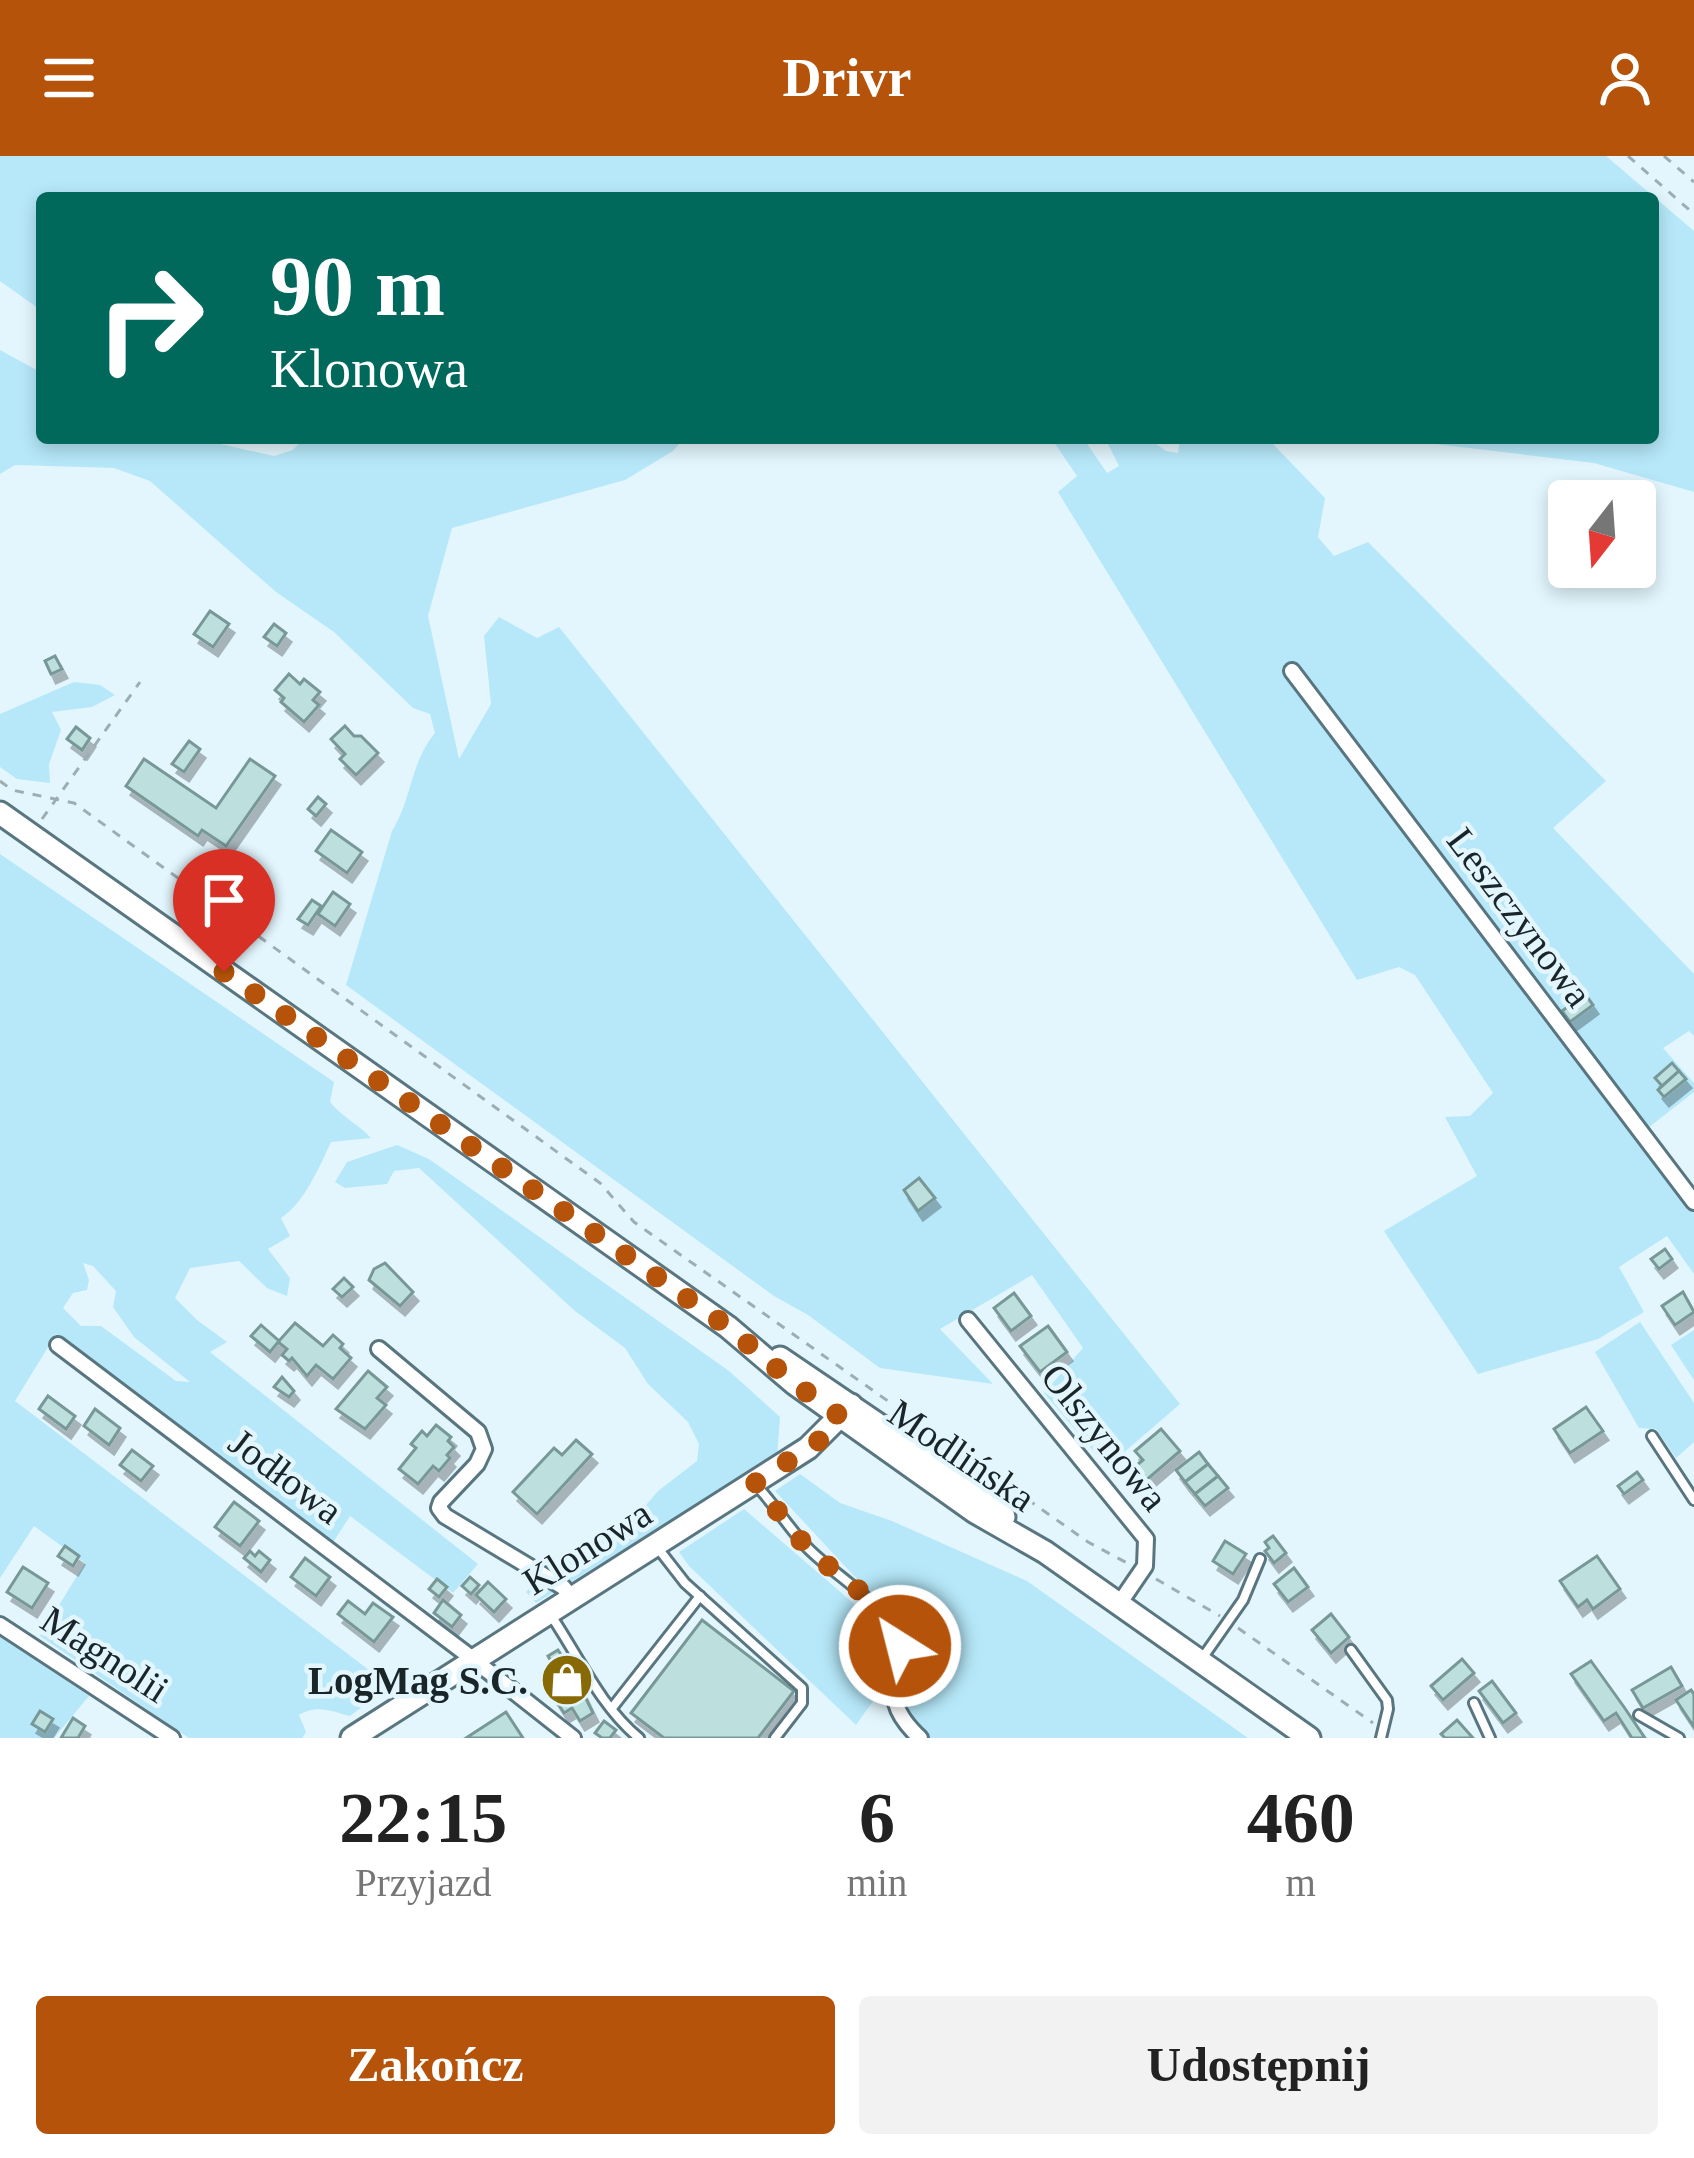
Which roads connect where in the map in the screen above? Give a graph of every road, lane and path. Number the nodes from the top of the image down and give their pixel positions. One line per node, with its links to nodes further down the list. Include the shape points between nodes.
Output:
1 (1628, 156): 4 (path)
2 (1664, 156): 3 (path)
3 (1694, 182)
4 (1694, 214)
5 (1292, 671): 11 (street, Leszczynowa)
6 (140, 682): 8 (path)
7 (0, 781): 8 (path)
8 (57, 799): 10 (path); 21 (path, via 74,803 600,1183 653,1236 1088,1542)
9 (0, 813): 10 (main road, Modlińska)
10 (30, 834): 15 (main road, Modlińska, via 728,1327 795,1384)
11 (1694, 1202)
12 (968, 1320): 21 (street, Olszynowa, via 1146,1539)
13 (58, 1345): 30 (street, Jodłowa)
14 (380, 1349): 23 (street, via 478,1432 484,1449 440,1502 445,1516)
15 (846, 1411): 17 (main road, Klonowa, via 820,1440); 24 (main road, Modlińska, via 976,1512)
16 (1652, 1436): 18 (lane)
17 (754, 1484): 19 (main road, Klonowa); 28 (lane, via 809,1550 885,1616)
18 (1694, 1499)
19 (656, 1545): 22 (lane); 23 (main road, Klonowa)
20 (1260, 1559): 26 (lane)
21 (1142, 1571): 24 (street, Olszynowa); 26 (path)
22 (700, 1596): 33 (lane); 40 (lane, via 802,1688 802,1702)
23 (572, 1598): 25 (main road, Klonowa)
24 (1119, 1604): 31 (main road, Modlińska)
25 (549, 1613): 30 (main road, Klonowa); 33 (lane)
26 (1229, 1622): 31 (lane); 35 (path)
27 (0, 1625): 36 (street, Magnolii)
28 (900, 1646): 41 (street, via 894,1702)
29 (1351, 1650): 35 (lane, via 1387,1700)
30 (475, 1660): 37 (main road, Klonowa); 38 (street, Jodłowa)
31 (1200, 1661): 42 (main road, Modlińska)
32 (1474, 1703): 43 (lane)
33 (612, 1708): 39 (lane)
34 (1639, 1715): 44 (lane)
35 (1382, 1734)
36 (172, 1738)
37 (352, 1738)
38 (573, 1738)
39 (639, 1738)
40 (775, 1738)
41 (920, 1738)
42 (1309, 1738)
43 (1490, 1738)
44 (1679, 1738)

